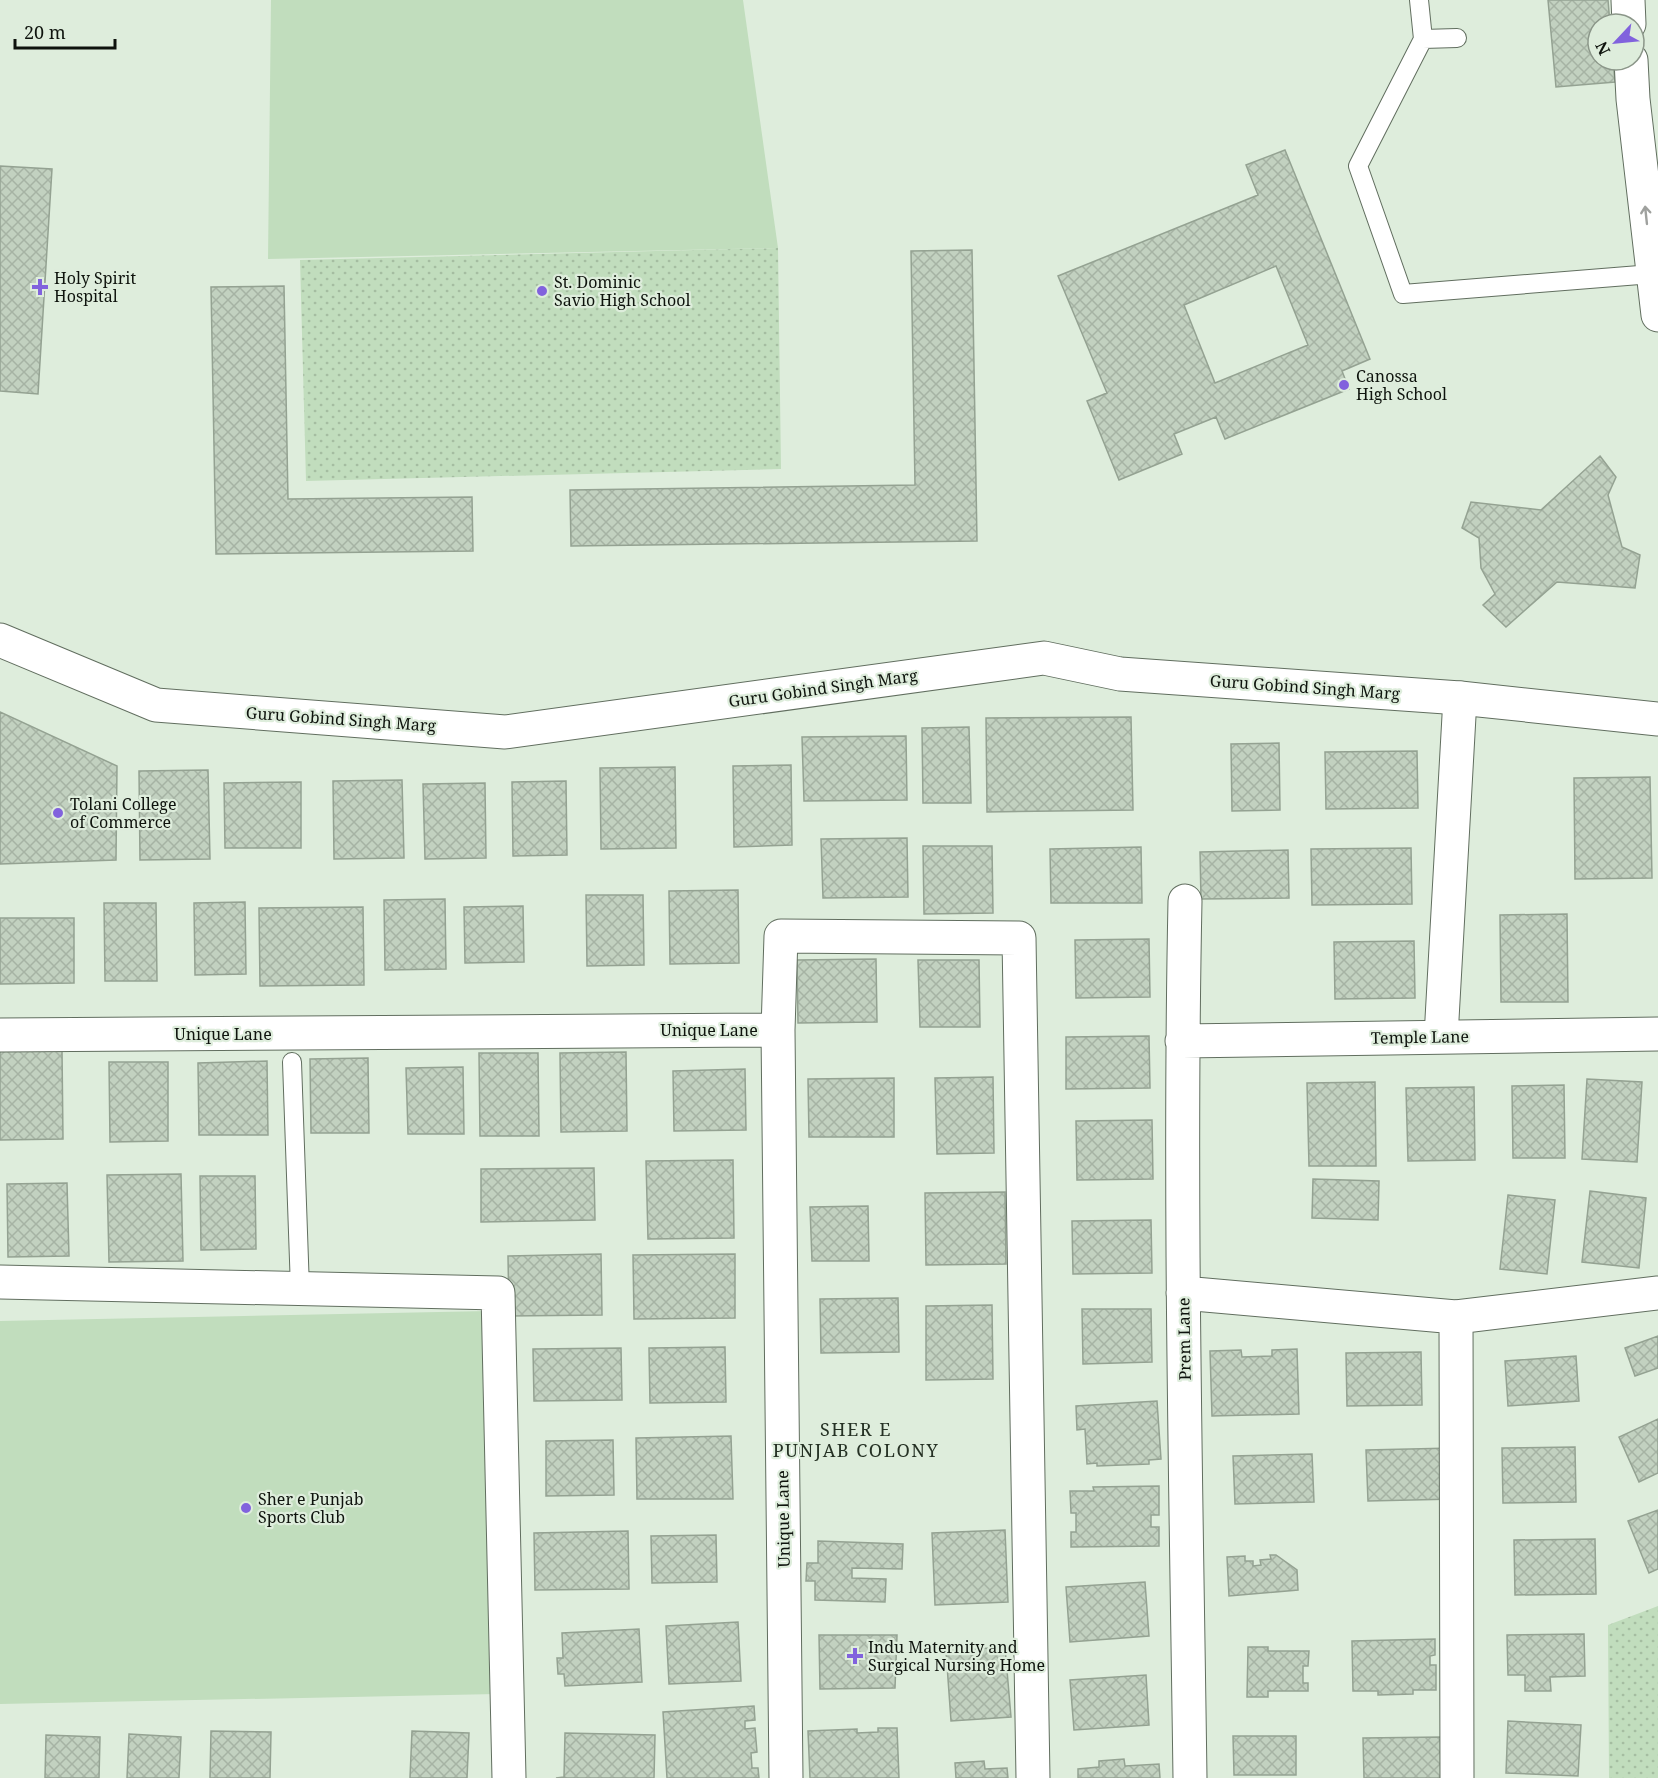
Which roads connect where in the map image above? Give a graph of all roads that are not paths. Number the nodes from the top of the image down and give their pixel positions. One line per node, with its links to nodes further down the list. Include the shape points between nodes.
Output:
1 (1419, 0): 3 (lane)
2 (1457, 38): 3 (lane)
3 (1423, 39): 5 (lane, via 1358,166 1403,294)
4 (1632, 72): 5 (street, one-way to 4)
5 (1652, 274): 6 (street)
6 (1658, 315)
7 (0, 640): 8 (street, Guru Gobind Singh Marg, via 156,705 505,732 1044,658 1120,674)
8 (1460, 698): 9 (street, Guru Gobind Singh Marg); 14 (street)
9 (1658, 719)
10 (1185, 901): 15 (street, Prem Lane)
11 (778, 1030): 13 (street, Unique Lane); 23 (street, Unique Lane); 24 (street, via 781,936 1019,938)
12 (1658, 1034): 14 (street, Temple Lane)
13 (0, 1035)
14 (1441, 1036): 15 (street, Temple Lane)
15 (1182, 1041): 19 (street, Prem Lane)
16 (292, 1062): 18 (lane)
17 (0, 1282): 18 (street)
18 (300, 1289): 22 (street, via 498,1293)
19 (1184, 1293): 21 (street); 25 (street, Prem Lane)
20 (1658, 1293): 21 (street)
21 (1456, 1317): 26 (street)
22 (509, 1778)
23 (786, 1778)
24 (1033, 1778)
25 (1190, 1778)
26 (1457, 1778)

